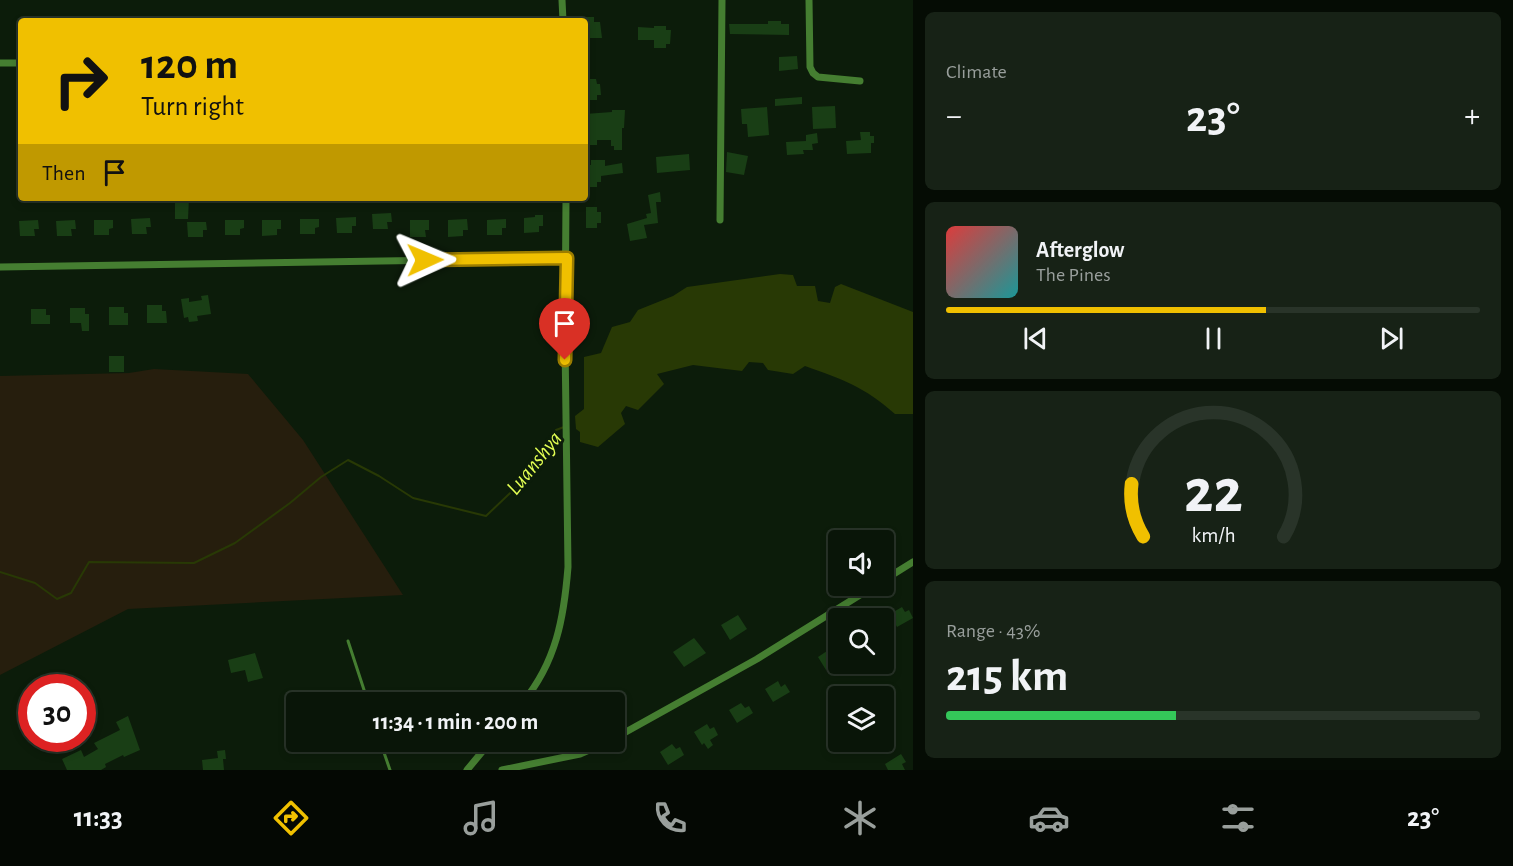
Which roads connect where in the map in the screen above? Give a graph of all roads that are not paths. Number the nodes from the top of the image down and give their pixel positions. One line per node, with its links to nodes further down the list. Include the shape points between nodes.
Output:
1 (562, 0): 4 (street)
2 (722, 0): 9 (street)
3 (809, 0): 7 (street, via 813,73 818,77)
4 (563, 18)
5 (0, 63): 6 (street)
6 (18, 63)
7 (860, 81)
8 (566, 201): 10 (street)
9 (720, 220)
10 (567, 258): 11 (street); 17 (street, via 565,604 559,637)
11 (0, 267)
12 (913, 562): 13 (street)
13 (894, 574)
14 (858, 596): 18 (street, via 757,659)
15 (348, 641): 16 (lane)
16 (365, 692)
17 (532, 692)
18 (625, 732)
19 (384, 752): 22 (lane)
20 (482, 752): 23 (street)
21 (584, 752): 24 (street)
22 (390, 770)
23 (468, 770)
24 (502, 770)

